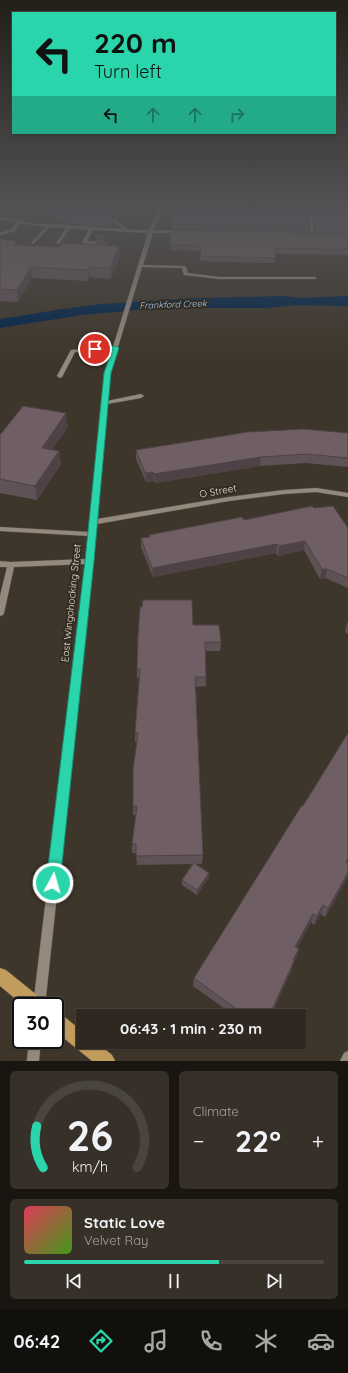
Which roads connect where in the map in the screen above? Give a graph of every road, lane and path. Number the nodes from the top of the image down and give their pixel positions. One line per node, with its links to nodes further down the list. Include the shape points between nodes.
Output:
1 (142, 260): 2 (street, East Wingohocking Street)
2 (140, 266): 3 (street, via 184,267 186,274 219,278); 4 (street, East Wingohocking Street)
3 (315, 278)
4 (116, 348): 5 (street, via 73,351); 7 (street, East Wingohocking Street, via 107,373)
5 (60, 376)
6 (141, 396): 7 (street)
7 (104, 403): 9 (street, East Wingohocking Street)
8 (348, 495): 9 (street, O Street, via 313,490 278,492)
9 (93, 522): 11 (street, East Wingohocking Street)
10 (0, 529): 11 (street)
11 (92, 534): 12 (street, East Wingohocking Street)
12 (90, 561): 14 (street); 18 (street, East Wingohocking Street)
13 (0, 564): 14 (street)
14 (11, 565): 15 (street)
15 (0, 613)
16 (0, 976): 17 (main road)
17 (27, 997)
18 (39, 997)
19 (64, 1027): 23 (main road)
20 (34, 1049): 22 (street)
21 (348, 1057): 24 (street)
22 (33, 1061)
23 (106, 1061)
24 (346, 1061)

